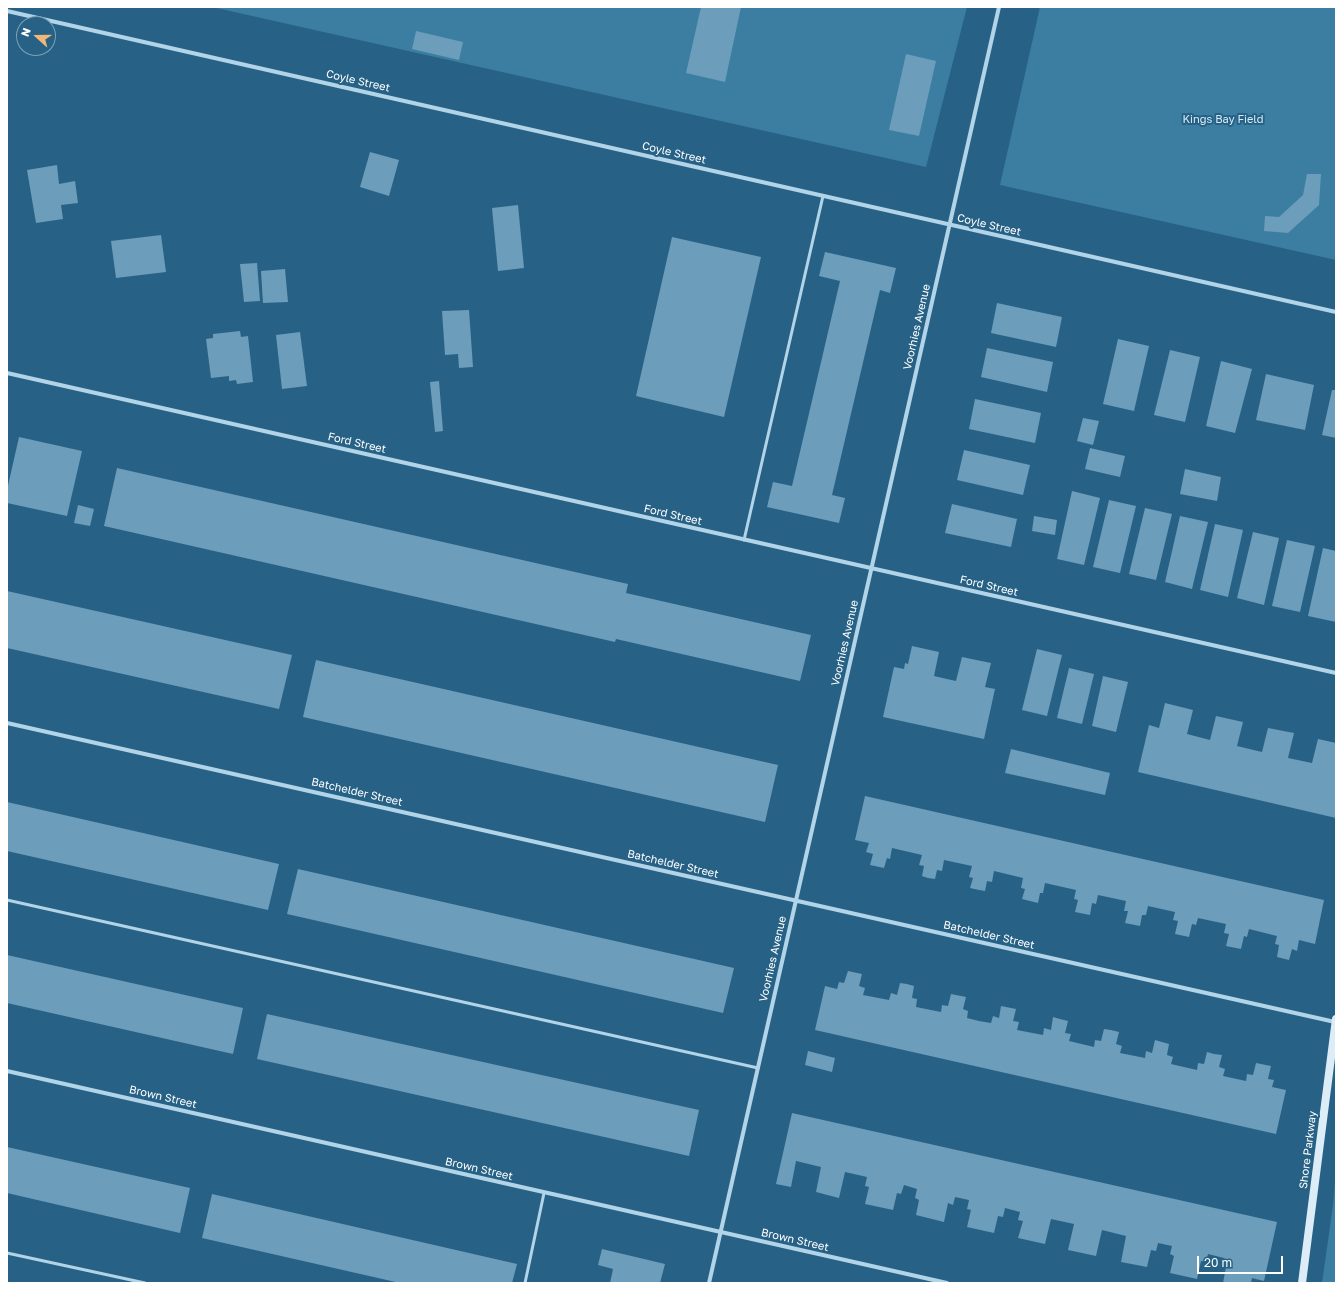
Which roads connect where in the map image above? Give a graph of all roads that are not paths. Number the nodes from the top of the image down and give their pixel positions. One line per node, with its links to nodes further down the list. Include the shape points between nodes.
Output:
1 (999, 7): 4 (street, Voorhies Avenue)
2 (7, 11): 3 (street, Coyle Street)
3 (823, 196): 4 (street, Coyle Street); 7 (lane)
4 (950, 225): 5 (street, Coyle Street); 8 (street, Voorhies Avenue)
5 (1336, 312)
6 (7, 373): 7 (street, Ford Street)
7 (744, 540): 8 (street, Ford Street)
8 (871, 569): 9 (street, Ford Street); 12 (street, Voorhies Avenue)
9 (1336, 673)
10 (7, 723): 12 (street, Batchelder Street)
11 (7, 900): 14 (lane)
12 (796, 901): 13 (street, Batchelder Street); 14 (street, Voorhies Avenue)
13 (1336, 1021): 23 (main road, Shore Parkway)
14 (758, 1068): 17 (street, Voorhies Avenue)
15 (7, 1071): 16 (street, Brown Street)
16 (544, 1192): 17 (street, Brown Street); 20 (lane)
17 (721, 1232): 21 (street, Voorhies Avenue); 22 (street, Brown Street)
18 (7, 1253): 19 (lane)
19 (145, 1283)
20 (525, 1283)
21 (709, 1283)
22 (947, 1283)
23 (1302, 1283)

